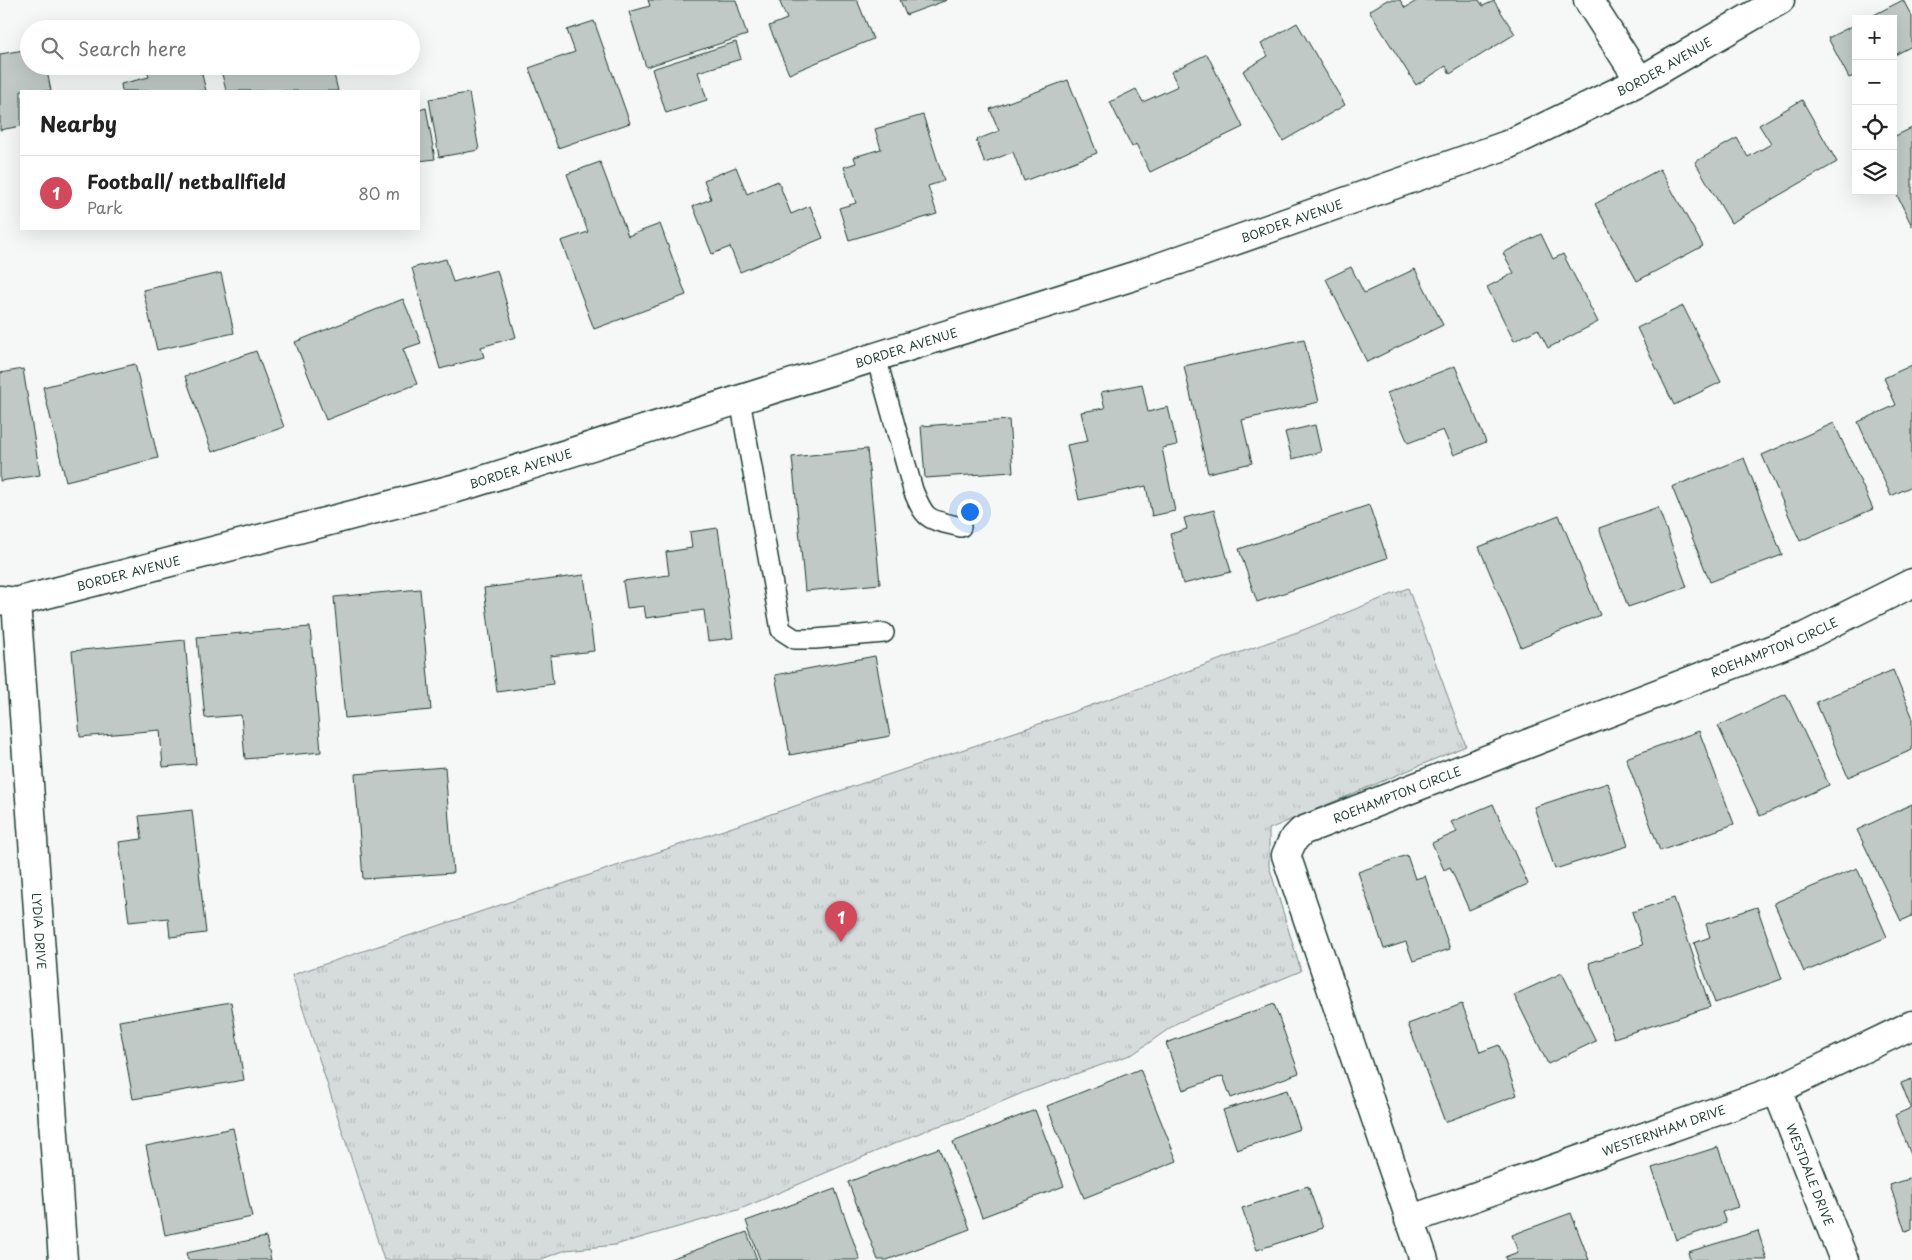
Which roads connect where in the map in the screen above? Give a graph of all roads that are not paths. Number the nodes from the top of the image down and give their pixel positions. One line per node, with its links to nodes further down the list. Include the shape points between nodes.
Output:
1 (1588, 0): 3 (street)
2 (1780, 0): 3 (street, BORDER AVENUE)
3 (1640, 81): 4 (street, BORDER AVENUE, via 1507,145 1137,275)
4 (876, 357): 5 (street, BORDER AVENUE); 6 (lane, via 921,510 928,518)
5 (740, 400): 8 (street, BORDER AVENUE, via 464,486); 9 (lane, via 781,630 794,639)
6 (961, 527)
7 (1912, 583): 12 (street, ROEHAMPTON CIRCLE, via 1804,637 1302,831 1293,840 1286,855)
8 (8, 601): 13 (street, LYDIA DRIVE)
9 (884, 633)
10 (1912, 1025): 11 (street, WESTERNHAM DRIVE)
11 (1777, 1090): 12 (street, WESTERNHAM DRIVE); 15 (street, WESTDALE DRIVE)
12 (1409, 1220): 14 (street, ROEHAMPTON CIRCLE)
13 (63, 1260)
14 (1424, 1260)
15 (1844, 1260)

